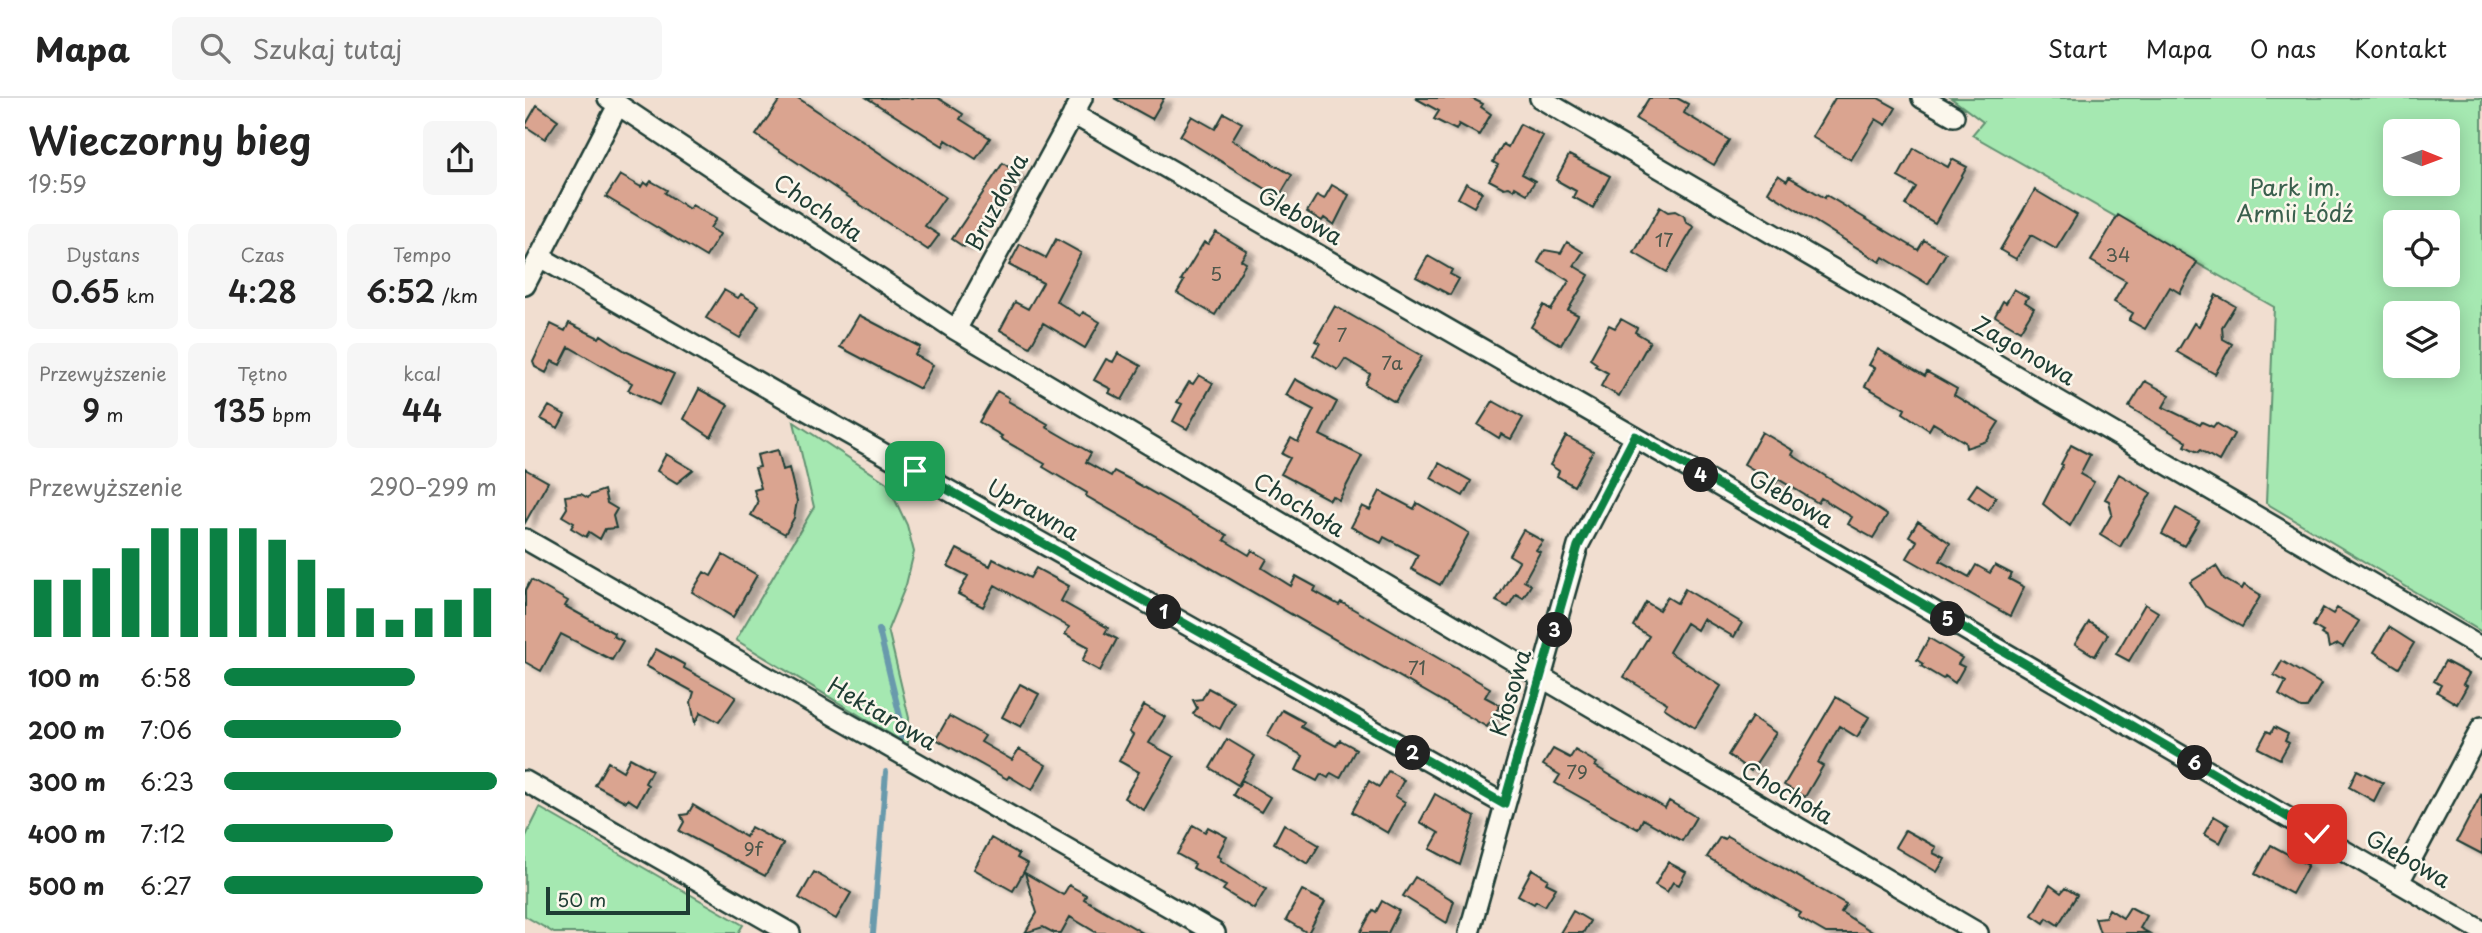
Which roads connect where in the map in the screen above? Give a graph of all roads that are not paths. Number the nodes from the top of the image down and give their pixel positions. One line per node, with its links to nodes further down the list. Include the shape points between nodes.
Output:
1 (1541, 98): 10 (street, Zagonowa)
2 (1922, 98): 5 (street)
3 (613, 101): 6 (street); 7 (street, Chochoła)
4 (1077, 106): 7 (street, Bruzdowa); 8 (street, Glebowa)
5 (1954, 116)
6 (530, 271): 14 (street, Uprawna)
7 (956, 330): 11 (street, Chochoła)
8 (1635, 436): 11 (street, Kłosowa, via 1578,546); 15 (street, Glebowa)
9 (525, 539): 19 (street, Hektarowa)
10 (2482, 648)
11 (1541, 677): 14 (street, Kłosowa); 20 (street, Chochoła)
12 (2482, 727): 15 (street)
13 (525, 781): 18 (street)
14 (1504, 804): 16 (street, Kłosowa)
15 (2399, 882): 17 (street, Glebowa)
16 (1473, 931)
17 (2482, 931)
18 (790, 933)
19 (1215, 933)
20 (1978, 933)

